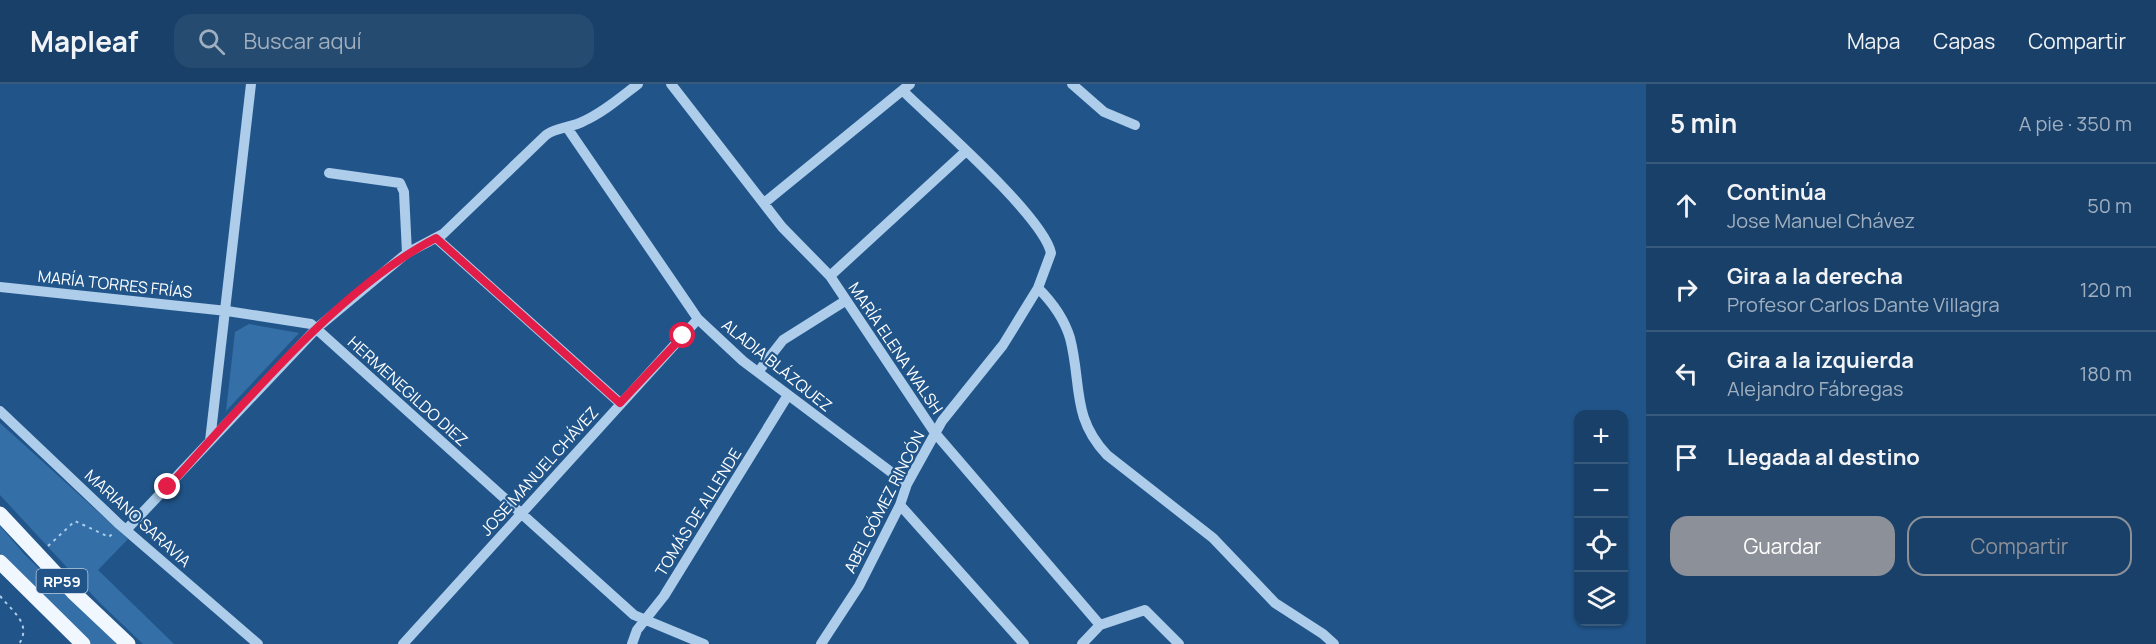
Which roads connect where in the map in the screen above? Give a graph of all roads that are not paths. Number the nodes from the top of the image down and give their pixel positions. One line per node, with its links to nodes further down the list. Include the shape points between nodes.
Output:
1 (251, 84): 17 (street)
2 (639, 84): 7 (street, via 595,116)
3 (670, 84): 10 (street, MARÍA ELENA WALSH)
4 (1072, 84): 6 (street, via 1104,112)
5 (907, 88): 8 (street); 10 (street)
6 (1135, 125)
7 (568, 129): 11 (street, via 546,135); 18 (street, ALADIA BLÁZQUEZ)
8 (965, 152): 13 (street); 15 (street, ABEL GÓMEZ RINCÓN, via 1043,235 1051,253)
9 (329, 173): 12 (street, via 400,183 405,192)
10 (764, 203): 13 (street, MARÍA ELENA WALSH)
11 (436, 238): 12 (street); 22 (street)
12 (407, 253): 19 (street)
13 (830, 276): 16 (street, MARÍA ELENA WALSH)
14 (0, 287): 17 (street, MARÍA TORRES FRÍAS)
15 (1038, 288): 24 (street, ABEL GÓMEZ RINCÓN, via 992,361); 44 (street, via 1056,309 1070,338 1082,416 1093,440 1212,538 1275,603)
16 (845, 301): 20 (street, via 783,340); 24 (street, MARÍA ELENA WALSH)
17 (227, 311): 19 (street, HERMENEGILDO DIEZ, via 306,322); 25 (street)
18 (698, 319): 20 (street, ALADIA BLÁZQUEZ); 22 (street, JOSE MANUEL CHÁVEZ)
19 (317, 328): 25 (street); 29 (street, HERMENEGILDO DIEZ)
20 (758, 372): 21 (street, ALADIA BLÁZQUEZ)
21 (788, 394): 26 (street, ALADIA BLÁZQUEZ); 32 (street, TOMÁS DE ALLENDE, via 664,596)
22 (620, 403): 29 (street, JOSE MANUEL CHÁVEZ)
23 (0, 411): 30 (street, MARIANO SARAVIA)
24 (935, 434): 26 (street, ABEL GÓMEZ RINCÓN); 33 (street, MARÍA ELENA WALSH)
25 (210, 441): 30 (street)
26 (907, 484): 27 (street, ABEL GÓMEZ RINCÓN)
27 (900, 505): 40 (street, ABEL GÓMEZ RINCÓN, via 859,586); 41 (street)
28 (0, 514): 35 (main road, RP59)
29 (520, 514): 32 (street, HERMENEGILDO DIEZ); 37 (street, JOSE MANUEL CHÁVEZ)
30 (124, 527): 36 (street, MARIANO SARAVIA)
31 (0, 562): 34 (main road, RP59)
32 (644, 621): 38 (street, TOMÁS DE ALLENDE); 39 (street, HERMENEGILDO DIEZ)
33 (1100, 625): 42 (street); 43 (street, via 1145,610)
34 (83, 644)
35 (128, 644)
36 (258, 644)
37 (403, 644)
38 (632, 644)
39 (704, 644)
40 (821, 644)
41 (1024, 644)
42 (1082, 644)
43 (1179, 644)
44 (1334, 644)

